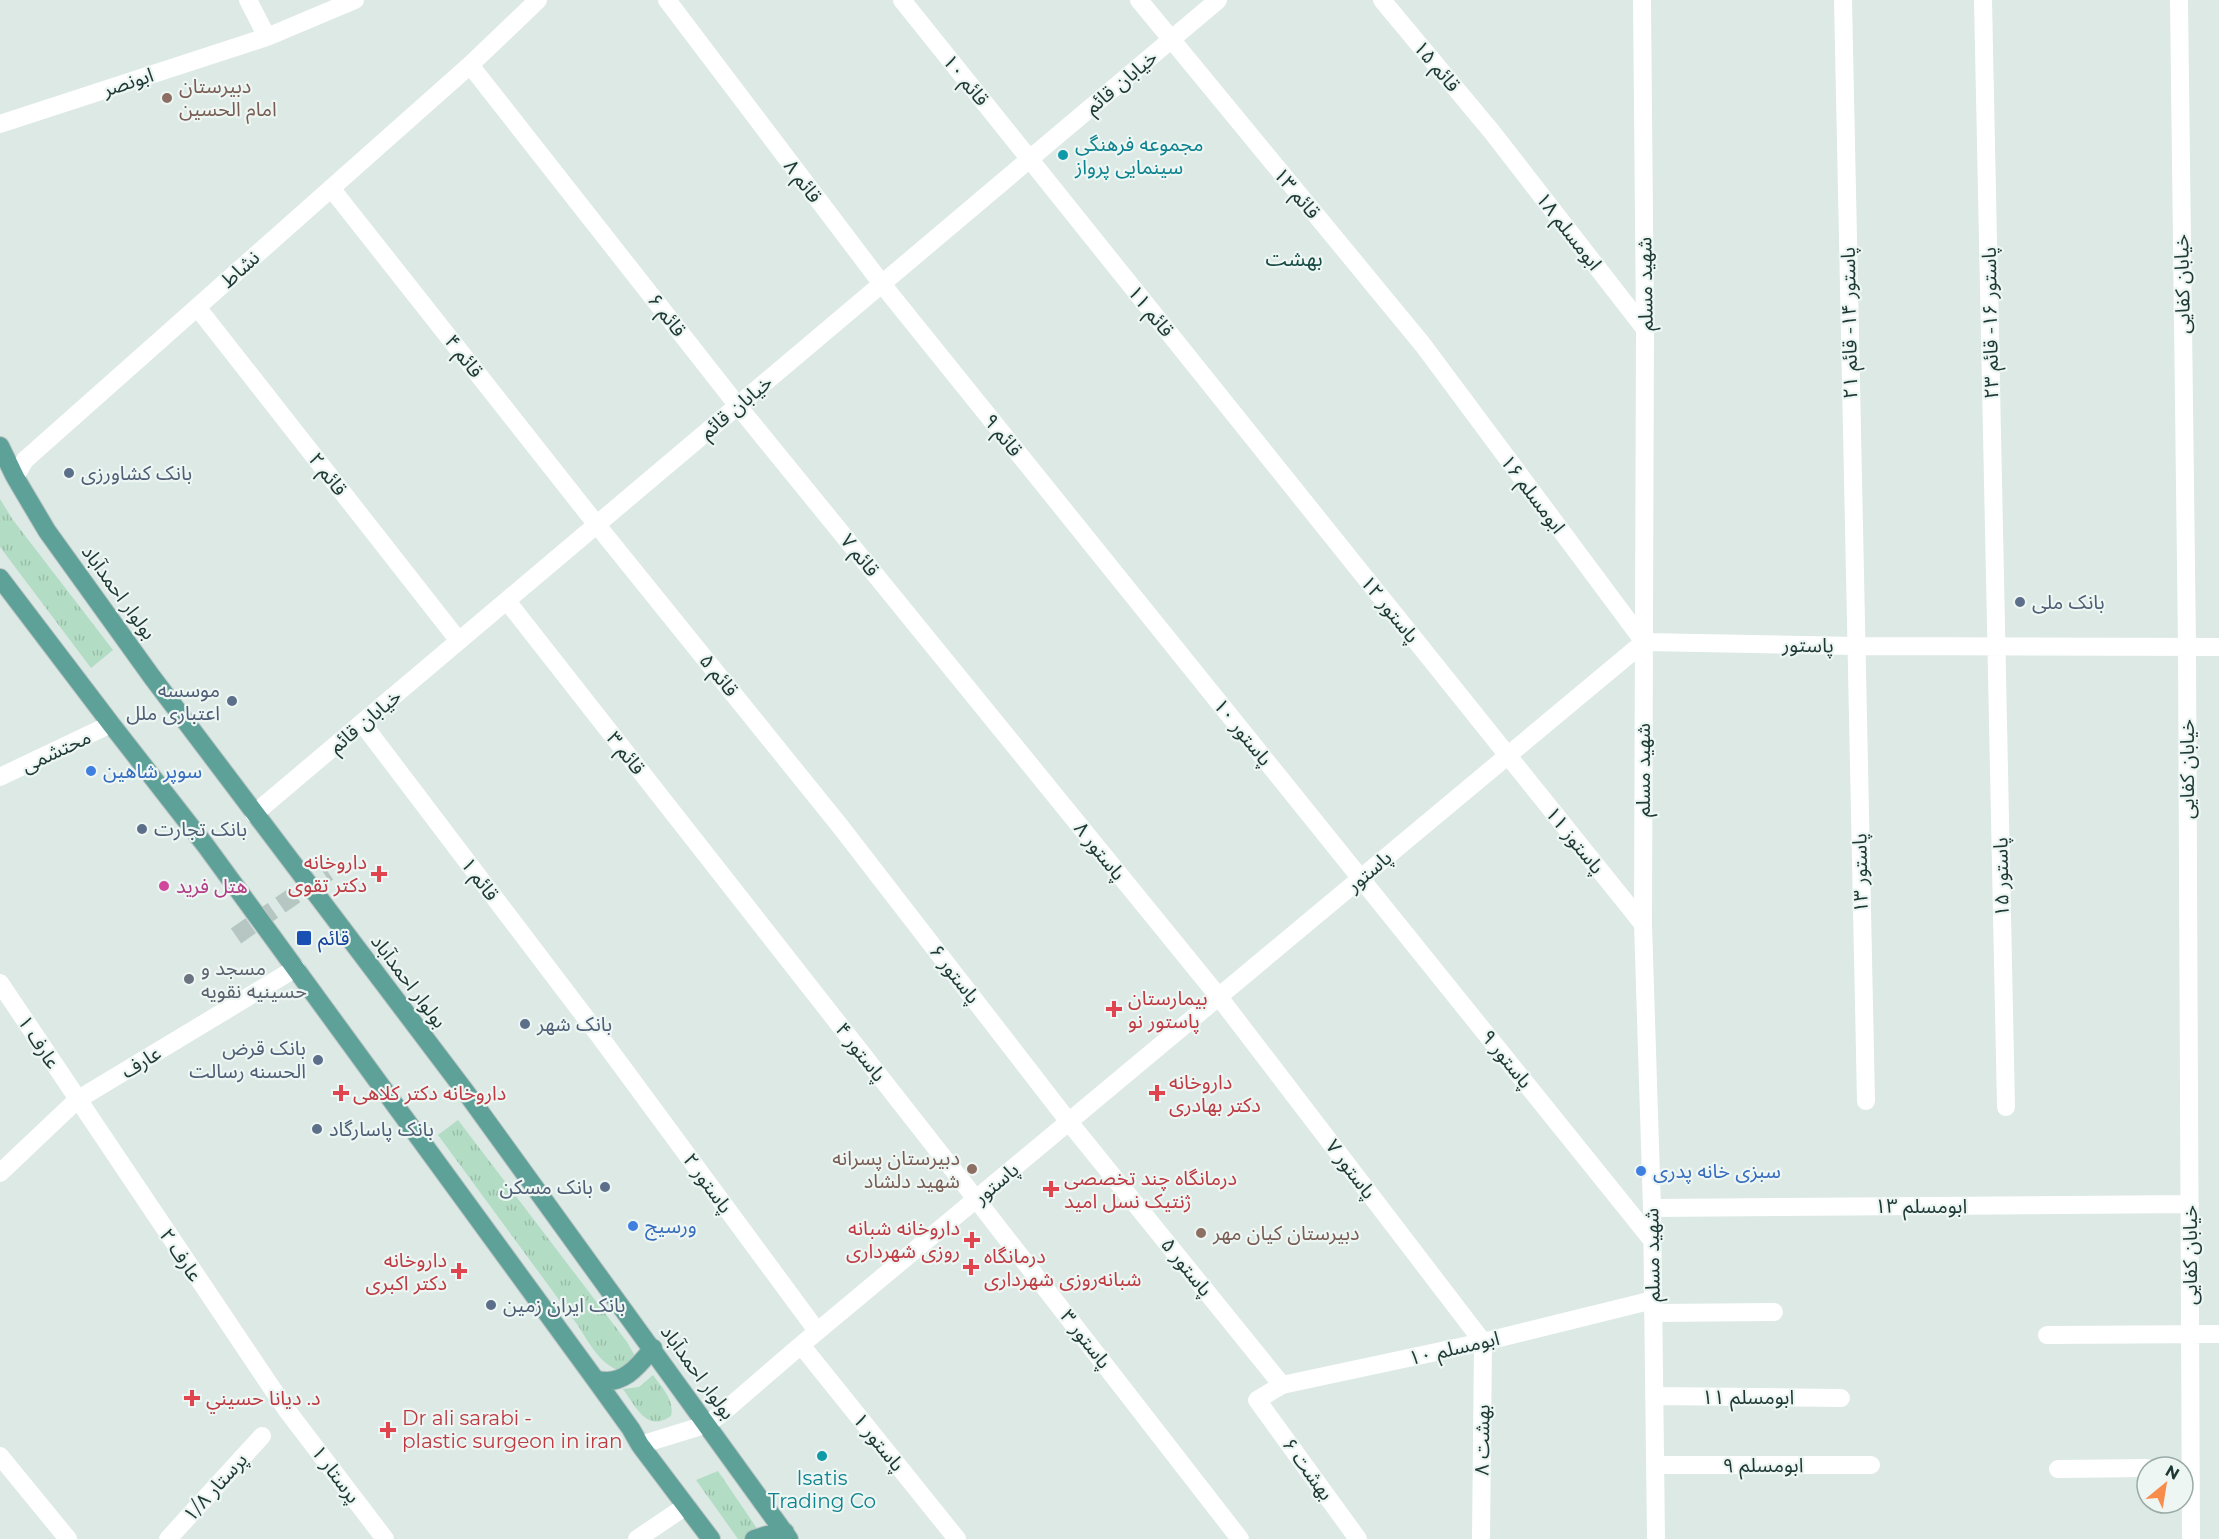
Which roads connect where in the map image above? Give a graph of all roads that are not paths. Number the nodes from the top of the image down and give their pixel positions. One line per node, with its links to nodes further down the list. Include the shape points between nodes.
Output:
1 (248, 0): 14 (street)
2 (355, 0): 14 (street, ابونصر)
3 (538, 0): 16 (street, نشاط)
4 (667, 0): 21 (street, قائم ۸)
5 (902, 0): 19 (street, قائم ۱۰)
6 (1139, 0): 15 (street, قائم ۱۳)
7 (1218, 0): 15 (street, خیابان قائم)
8 (1382, 0): 18 (street, قائم ۱۵)
9 (1628, 0): 13 (street)
10 (1843, 0): 35 (street, پاستور ۱۴- قائم ۲۱)
11 (1983, 0): 36 (street, پاستور ۱۶- قائم ۲۳)
12 (2179, 0): 37 (street, خیابان کفایی)
13 (1642, 9): 23 (street, شهید مسلم)
14 (267, 37): 17 (street, ابونصر)
15 (1171, 40): 19 (street, خیابان قائم); 24 (street, قائم ۱۳)
16 (470, 65): 20 (street, نشاط); 25 (street, قائم ۶)
17 (0, 124)
18 (1492, 132): 23 (street, ابومسلم ۱۸)
19 (1030, 159): 21 (street, خیابان قائم); 27 (street, قائم ۱۱)
20 (331, 188): 22 (street, نشاط); 29 (street, قائم ۴)
21 (882, 284): 25 (street, خیابان قائم); 31 (street, قائم ۹)
22 (197, 307): 28 (street, نشاط, via 25,460); 33 (street, قائم ۲)
23 (1645, 329): 34 (street, شهید مسلم)
24 (1423, 345): 34 (street, ابومسلم ۱۶)
25 (738, 406): 29 (street, خیابان قائم); 39 (street, قائم ۷)
26 (0, 446): 28 (main road, بولوار احمدآباد)
27 (1272, 462): 42 (street, پاستور ۱۲)
28 (15, 477): 44 (main road, بولوار احمدآباد, via 47,531)
29 (597, 525): 32 (street, خیابان قائم); 45 (street, قائم ۵)
30 (0, 578): 41 (main road)
31 (1125, 585): 46 (street, پاستور ۱۰)
32 (507, 601): 33 (street, خیابان قائم); 47 (street, قائم ۳)
33 (459, 641): 40 (street, خیابان قائم)
34 (1644, 642): 35 (street, پاستور); 42 (street, پاستور); 48 (street, شهید مسلم)
35 (1855, 646): 36 (street, پاستور); 54 (street, پاستور ۱۳)
36 (1997, 647): 37 (street, پاستور); 55 (street, پاستور ۱۵)
37 (2187, 647): 38 (street, پاستور); 59 (street, خیابان کفایی)
38 (2219, 647)
39 (982, 705): 51 (street, پاستور ۸)
40 (362, 723): 44 (street, خیابان قائم); 52 (street, قائم ۱)
41 (111, 724): 43 (street, محتشمی); 49 (main road)
42 (1508, 755): 46 (street, پاستور); 48 (street, پاستوز ۱۱)
43 (0, 777)
44 (254, 814): 70 (main road, بولوار احمدآباد, via 465,1091)
45 (840, 826): 56 (street, پاستور ۶)
46 (1361, 878): 51 (street, پاستور); 61 (street, پاستور ۹)
47 (746, 905): 58 (street, پاستور ۴)
48 (1643, 924): 60 (street, شهید مسلم)
49 (296, 968): 53 (street, عارف); 71 (main road)
50 (0, 983): 53 (street, عارف ۱)
51 (1219, 997): 56 (street, پاستور); 68 (street, پاستور ۷)
52 (598, 1034): 64 (street, پاستور ۲)
53 (77, 1100): 57 (street, عارف); 76 (street, عارف ۲)
54 (1866, 1101)
55 (2006, 1107)
56 (1069, 1122): 58 (street, پاستور); 72 (street, پاستور ۵)
57 (0, 1173)
58 (976, 1199): 64 (street, پاستور); 96 (street, پاستور ۳)
59 (2190, 1204): 60 (street, ابومسلم ۱۳); 67 (street, خیابان کفایی)
60 (1652, 1208): 61 (street, شهید مسلم)
61 (1652, 1240): 62 (street, شهید مسلم)
62 (1653, 1306): 63 (street, ابومسلم ۱۰); 68 (street, ابومسلم ۱۰); 73 (street, شهید مسلم)
63 (1774, 1312)
64 (818, 1331): 69 (street, پاستور)
65 (2219, 1334): 67 (street)
66 (2048, 1335): 67 (street)
67 (2190, 1335): 80 (street, خیابان کفایی)
68 (1483, 1342): 72 (street, ابومسلم ۱۰); 98 (street, بهشت ۸)
69 (801, 1345): 77 (street, پاستور); 95 (street, پاستور ۱)
70 (653, 1348): 71 (main road, via 637,1369 624,1377 604,1382); 77 (main road, بولوار احمدآباد)
71 (595, 1379): 79 (main road)
72 (1282, 1385): 75 (street, ابومسلم ۱۰)
73 (1654, 1396): 74 (street, ابومسلم ۱۱); 82 (street, شهید مسلم)
74 (1841, 1398)
75 (1257, 1400): 97 (street, بهشت ۶)
76 (286, 1409): 91 (street, پرستار ۱)
77 (708, 1424): 79 (street, پاستور); 88 (main road, بولوار احمدآباد)
78 (262, 1436): 90 (street, پرستار ۱/۸)
79 (640, 1445): 86 (main road)
80 (2187, 1455)
81 (0, 1456): 89 (street)
82 (1655, 1465): 83 (street, ابومسلم ۹); 99 (street, شهید مسلم)
83 (1871, 1465)
84 (2135, 1468): 85 (street)
85 (2058, 1469)
86 (687, 1506): 92 (street); 93 (main road)
87 (2190, 1515): 100 (street, خیابان کفایی)
88 (787, 1536): 94 (main road, via 767,1534)
89 (68, 1539)
90 (168, 1539)
91 (385, 1539)
92 (637, 1539)
93 (711, 1539)
94 (754, 1539)
95 (957, 1539)
96 (1240, 1539)
97 (1358, 1539)
98 (1481, 1539)
99 (1656, 1539)
100 (2191, 1539)

